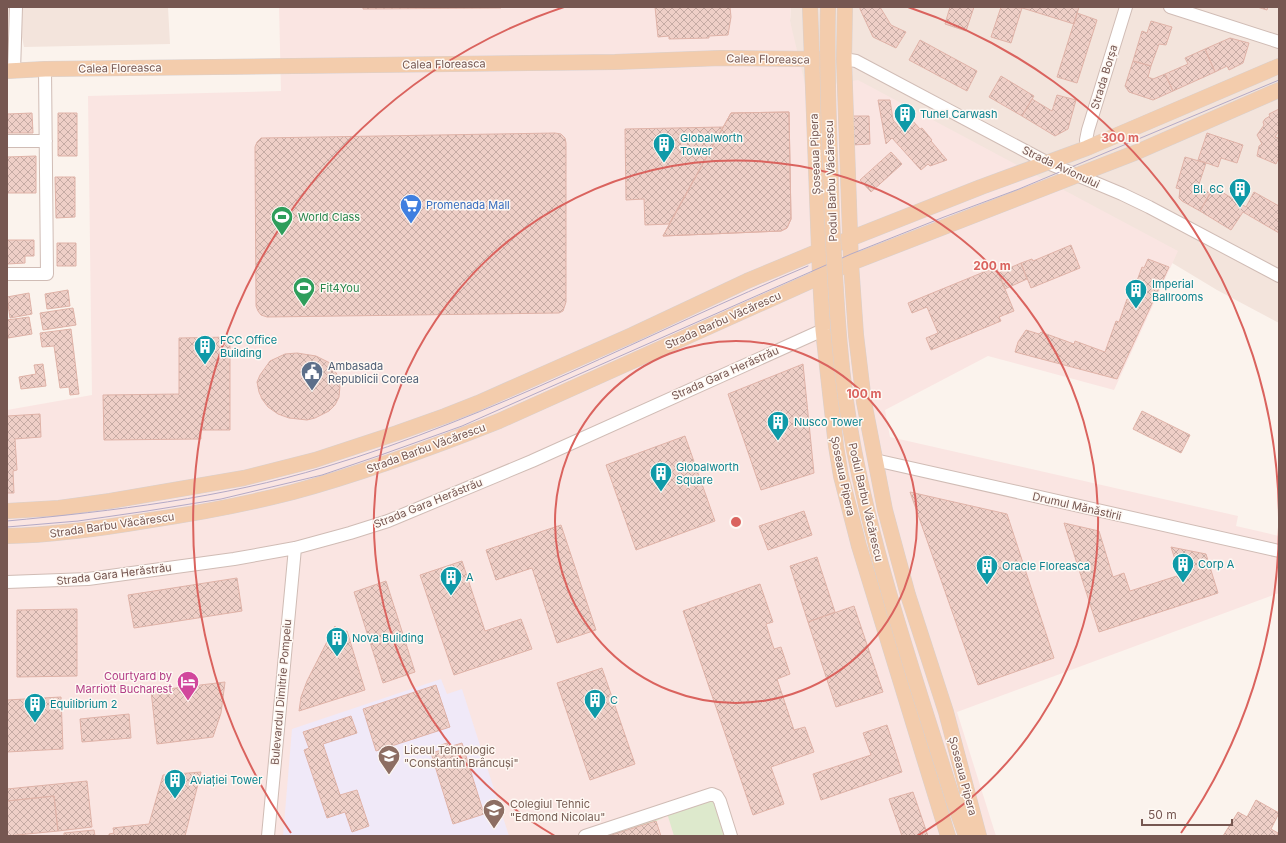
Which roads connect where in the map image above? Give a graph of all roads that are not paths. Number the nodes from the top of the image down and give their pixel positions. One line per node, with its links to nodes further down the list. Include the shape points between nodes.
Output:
1 (16, 7): 12 (street)
2 (810, 7): 8 (main road, Șoseaua Pipera)
3 (828, 7): 32 (main road, Podul Barbu Văcărescu, bridge, via 837,321 851,434 879,561)
4 (845, 7): 9 (main road, Șoseaua Pipera)
5 (1126, 7): 16 (street, Strada Borșa, via 1088,130)
6 (1170, 7): 7 (street)
7 (1279, 42)
8 (811, 59): 9 (main road, Calea Floreasca); 11 (main road, Calea Floreasca, via 721,58 615,62); 20 (main road, Șoseaua Pipera)
9 (844, 59): 17 (street, Strada Avionului, via 862,64); 19 (main road, Șoseaua Pipera)
10 (1279, 66): 16 (main road)
11 (45, 69): 12 (main road, Calea Floreasca); 15 (street)
12 (11, 71)
13 (1279, 90): 18 (main road, Strada Barbu Văcărescu, via 1137,152)
14 (7, 141): 15 (street)
15 (46, 141): 22 (street, via 47,274)
16 (1087, 148): 17 (main road)
17 (1048, 163): 18 (street, Strada Avionului); 19 (main road)
18 (1077, 175): 21 (main road, Strada Barbu Văcărescu); 24 (street, Strada Avionului, via 1149,207)
19 (850, 239): 20 (main road); 21 (main road, Șoseaua Pipera)
20 (819, 250): 23 (main road, Șoseaua Pipera); 27 (main road, via 478,403 356,447 244,478 110,501 59,508)
21 (851, 263): 23 (main road, Strada Barbu Văcărescu); 26 (main road, Șoseaua Pipera, via 857,343)
22 (7, 274)
23 (820, 276): 25 (main road, Șoseaua Pipera); 28 (main road, Strada Barbu Văcărescu, via 498,421 372,468 293,492 199,512 103,528)
24 (1279, 276)
25 (823, 330): 29 (street, Strada Gara Herăstrău, via 459,492 373,526); 36 (main road, Șoseaua Pipera, via 836,446 858,546)
26 (874, 460): 30 (street, Drumul Mănăstirii); 39 (main road, Șoseaua Pipera, via 906,588 946,712)
27 (7, 511)
28 (7, 536)
29 (295, 548): 31 (street, Strada Gara Herăstrău, via 234,559 88,578); 33 (street, Bulevardul Dimitrie Pompeiu)
30 (1279, 551)
31 (7, 582)
32 (952, 796): 37 (main road, Șoseaua Pipera); 38 (main road, Șoseaua Pipera)
33 (268, 836)
34 (585, 836): 35 (street, via 712,794 720,801)
35 (732, 836)
36 (948, 836)
37 (961, 836)
38 (966, 836)
39 (979, 836)

